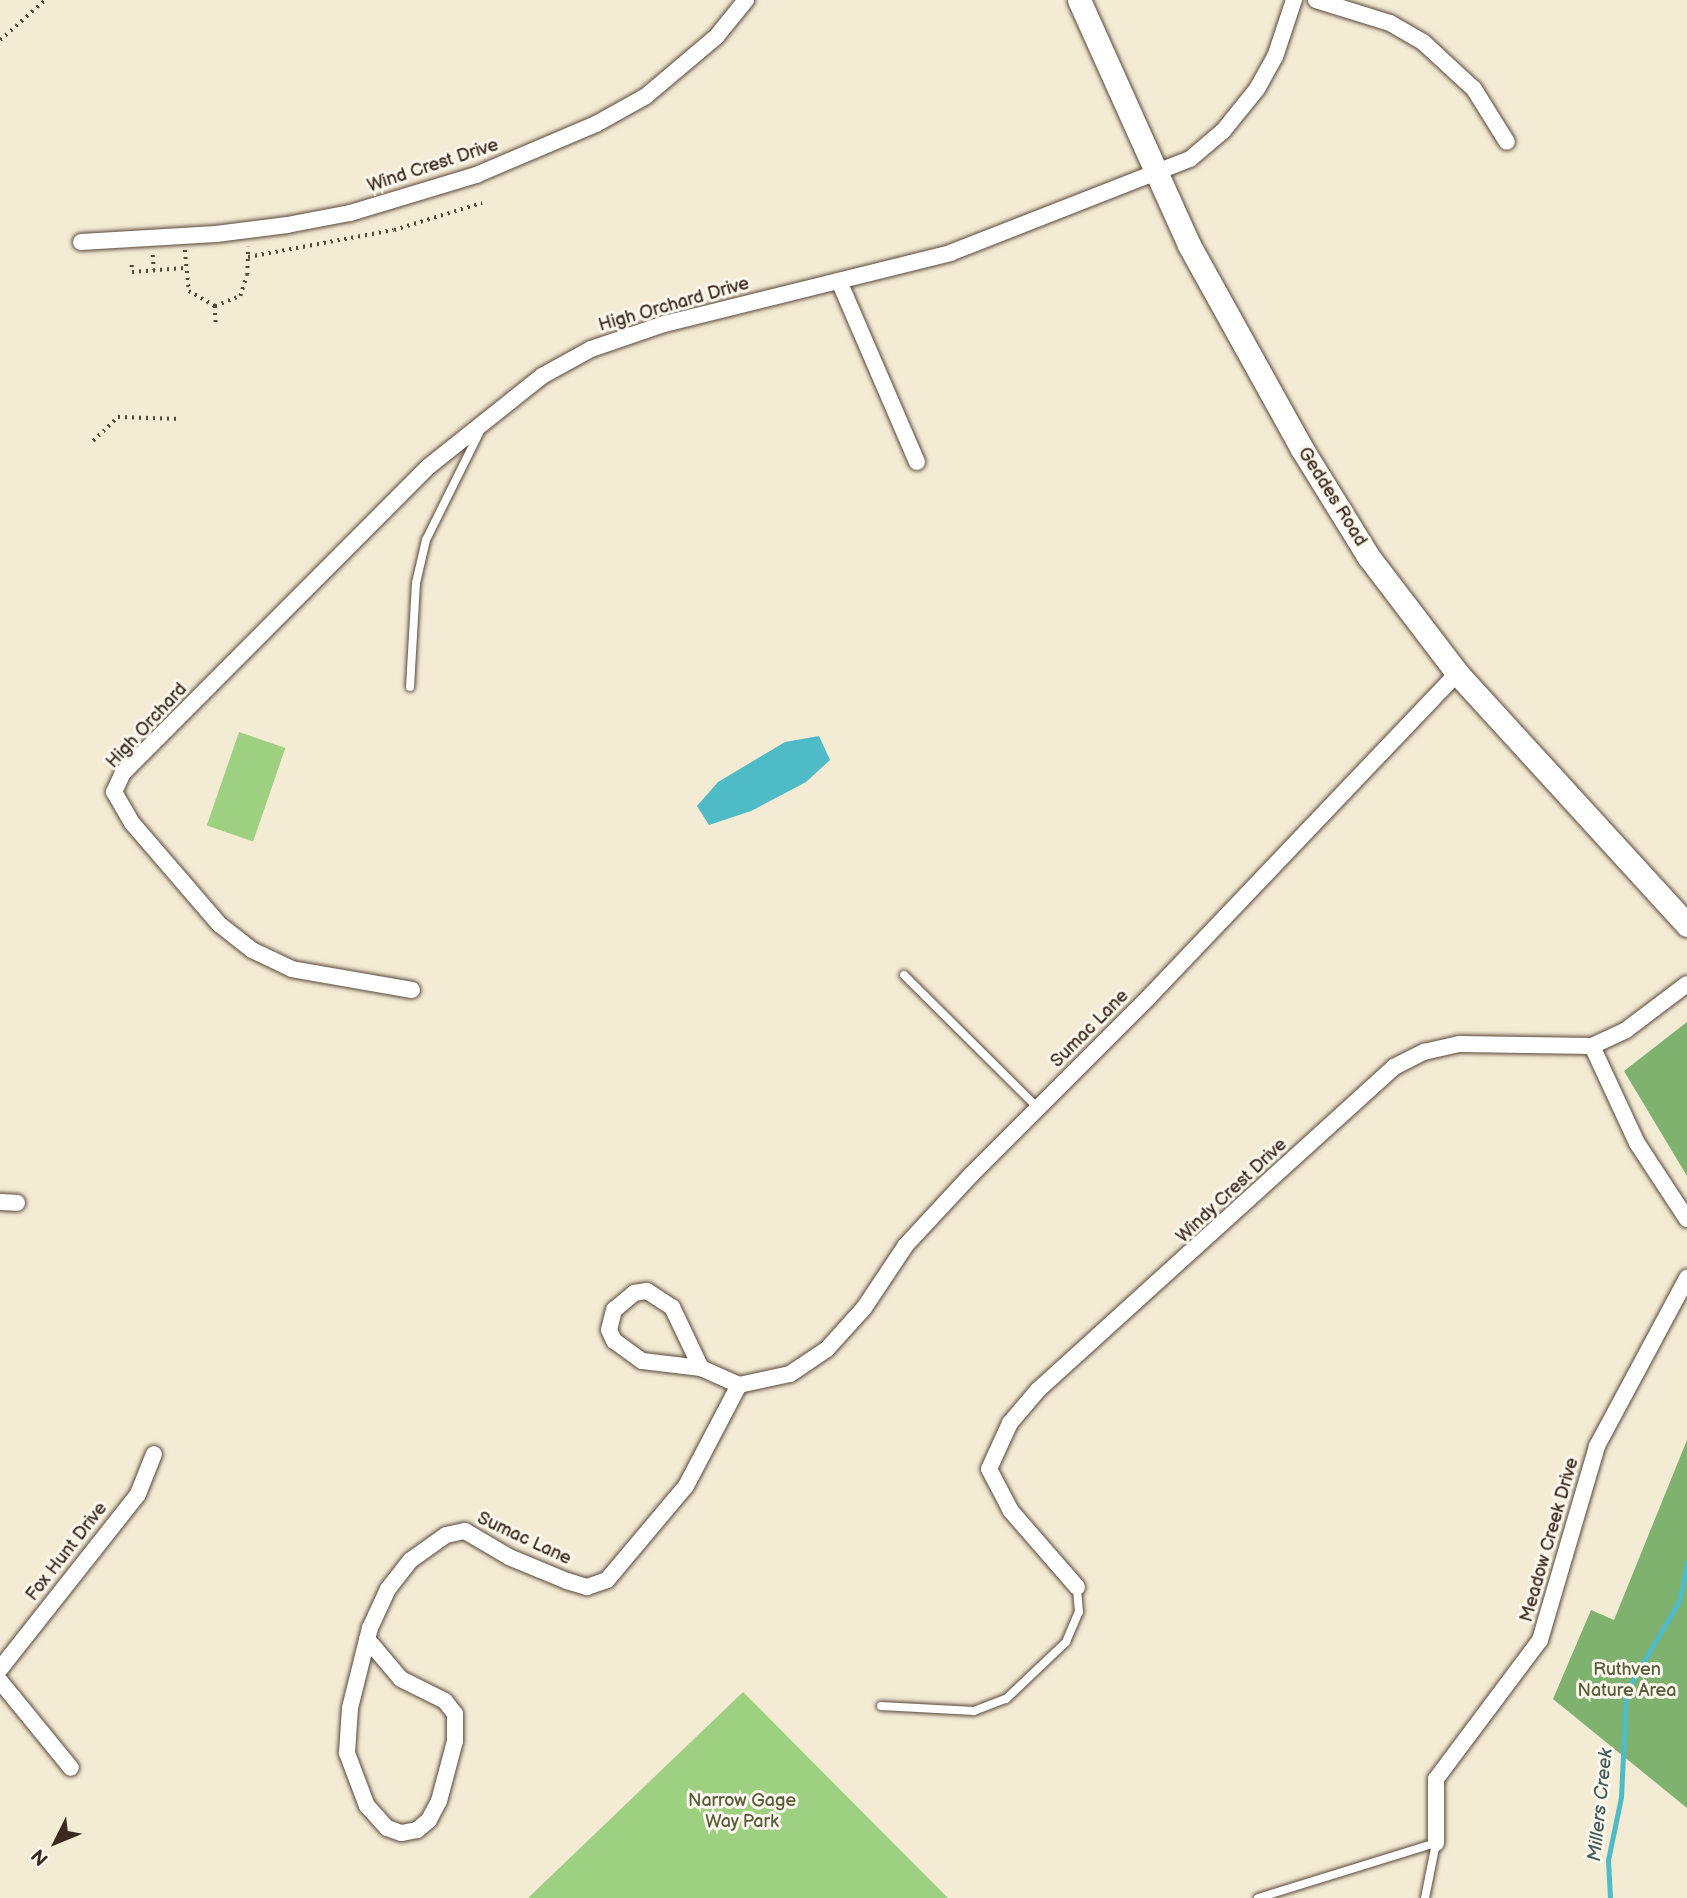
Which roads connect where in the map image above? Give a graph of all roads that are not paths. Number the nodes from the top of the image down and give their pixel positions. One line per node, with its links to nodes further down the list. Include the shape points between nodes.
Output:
1 (746, 0): 7 (street, Wind Crest Drive, via 716,37 646,96 596,124 476,175 350,213 287,225)
2 (1079, 0): 6 (main road, Geddes Road)
3 (1294, 0): 6 (street, High Orchard Drive, via 1275,57 1232,121 1190,159)
4 (1316, 0): 5 (street, via 1390,23 1423,42 1474,89)
5 (1507, 142)
6 (1156, 172): 8 (street, High Orchard Drive, via 950,253); 11 (main road, Geddes Road, via 1189,246 1302,449 1375,566)
7 (81, 242)
8 (839, 281): 9 (street, High Orchard Drive, via 664,324 591,349 542,376); 10 (street)
9 (482, 428): 12 (lane, High Orchard Drive, via 446,492 426,540 416,583); 16 (street, High Orchard, via 428,467 123,773 114,792 132,823 219,924 252,950 292,969)
10 (917, 462)
11 (1457, 673): 13 (main road, Geddes Road); 18 (street, Sumac Lane)
12 (410, 687)
13 (1687, 925)
14 (904, 975): 18 (lane)
15 (1687, 984): 17 (street, Windy Crest Drive, via 1626,1030)
16 (412, 990)
17 (1592, 1046): 21 (street, via 1637,1143); 26 (street, Windy Crest Drive, via 1460,1044 1424,1052 1394,1067 1038,1390 1010,1423 989,1469 1011,1511)
18 (1038, 1108): 24 (street, Sumac Lane, via 906,1245 864,1308 827,1349 790,1374)
19 (0, 1202): 20 (street)
20 (17, 1203)
21 (1687, 1219)
22 (1687, 1278): 32 (street, Meadow Creek Drive, via 1597,1446 1540,1640 1436,1779)
23 (701, 1367): 23 (street, via 652,1364 626,1353 609,1330 614,1310 634,1293 647,1291 660,1297 680,1319); 24 (street)
24 (738, 1385): 27 (street, Sumac Lane, via 686,1486 607,1580 587,1587 509,1557 465,1531 446,1535 411,1560 388,1589)
25 (154, 1454): 28 (street, Fox Hunt Drive, via 138,1494)
26 (1077, 1587): 30 (lane, via 1079,1612 1066,1642 1006,1699 974,1711)
27 (367, 1639): 27 (street, Sumac Lane, via 401,1679 446,1701 455,1714 455,1741 439,1801 429,1820 417,1830 401,1833 387,1828 367,1806 347,1753 350,1708)
28 (0, 1669)
29 (0, 1681): 31 (street)
30 (881, 1706)
31 (71, 1768)
32 (1436, 1843): 33 (lane); 34 (lane)
33 (1258, 1898)
34 (1425, 1898)

